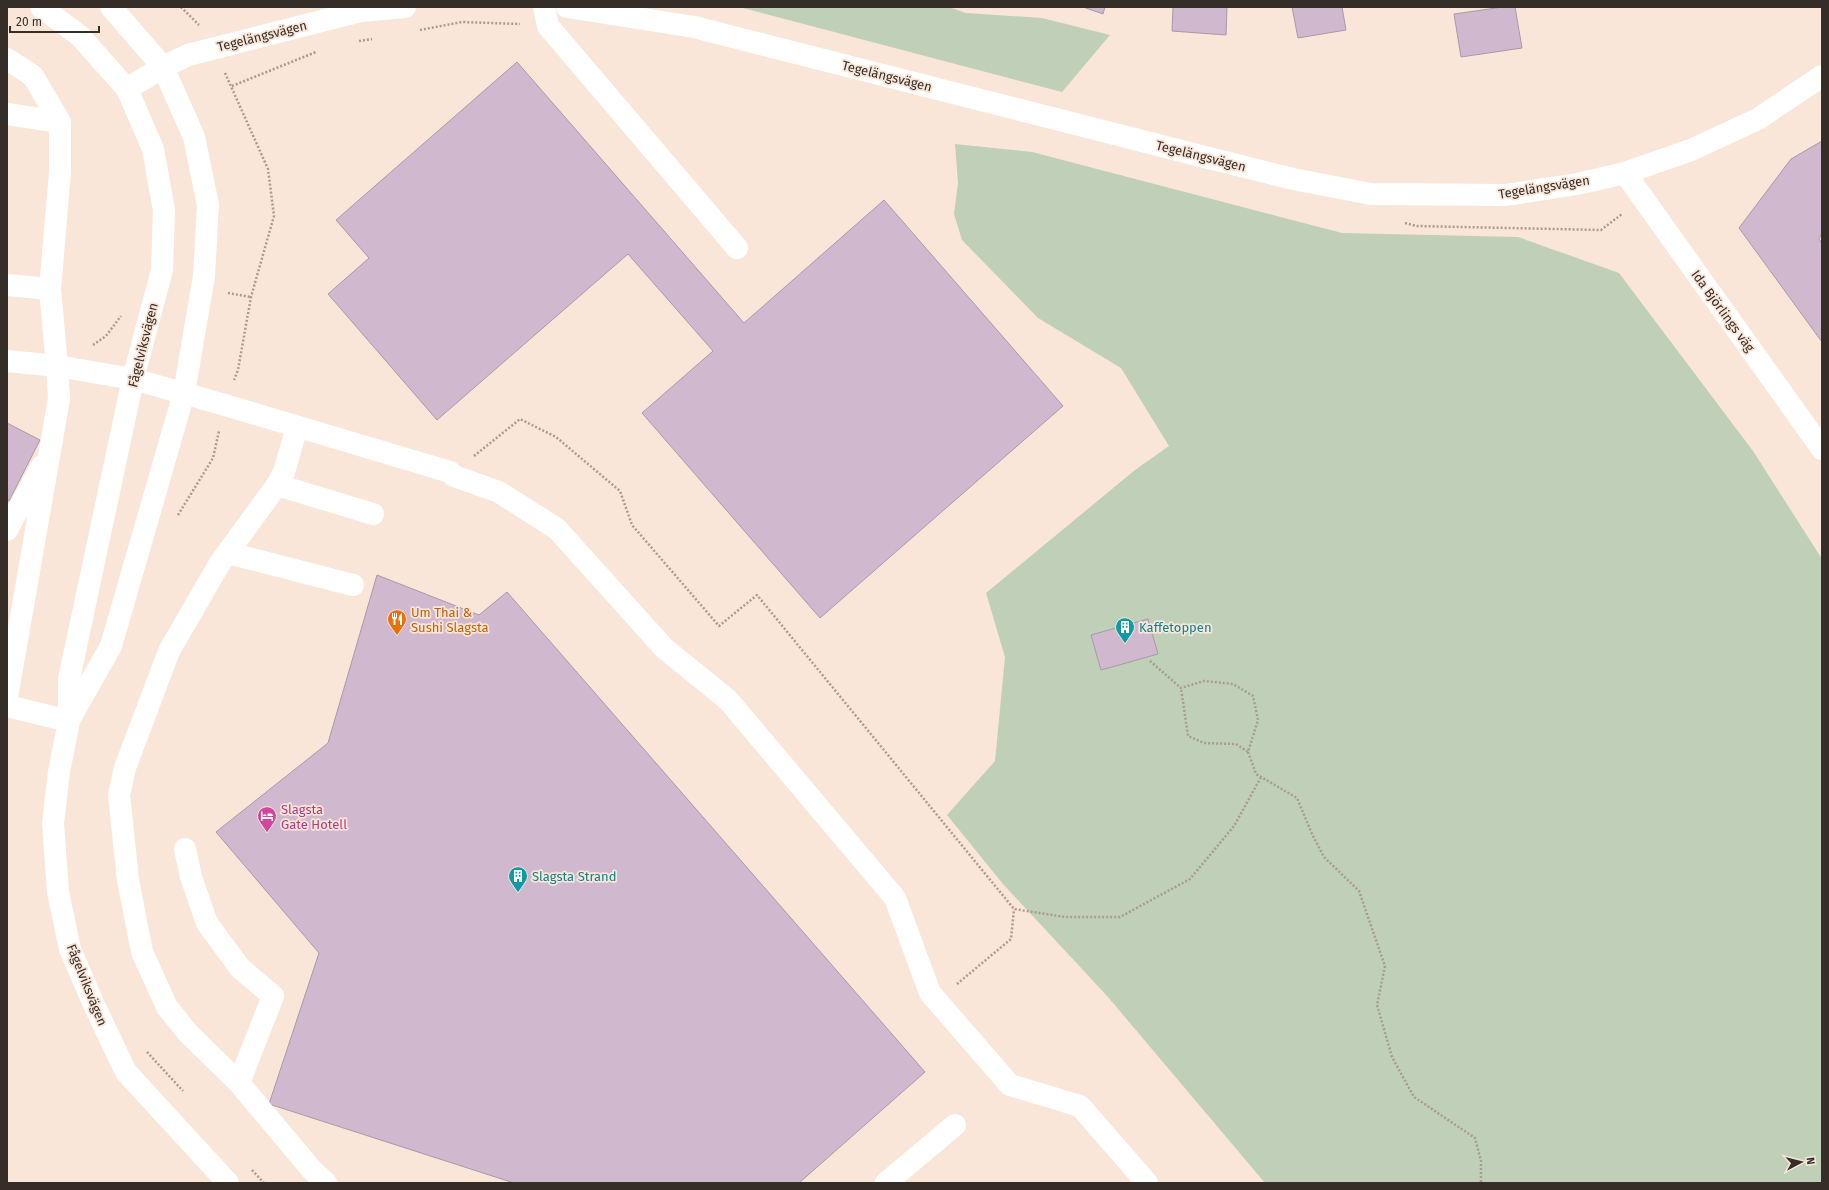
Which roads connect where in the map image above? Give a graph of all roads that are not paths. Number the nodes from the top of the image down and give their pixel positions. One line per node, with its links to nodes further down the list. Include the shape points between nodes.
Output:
1 (41, 7): 9 (main road, Fågelviksvägen, via 80,36)
2 (112, 7): 7 (main road, Fågelviksvägen)
3 (405, 7): 7 (main road, Tegelängsvägen, via 361,11 188,55)
4 (544, 7): 13 (main road, via 548,26)
5 (567, 7): 12 (main road, Tegelängsvägen, via 694,27 1197,155 1371,194 1506,195 1577,184)
6 (7, 59): 11 (main road, via 33,76)
7 (162, 67): 9 (main road, Tegelängsvägen); 19 (main road, Fågelviksvägen, via 194,137 208,205 204,276)
8 (1822, 76): 12 (main road, Tegelängsvägen, via 1758,119 1691,150)
9 (127, 89): 18 (main road, Fågelviksvägen, via 153,149 164,210 162,270)
10 (7, 114): 11 (main road)
11 (60, 122): 15 (main road, via 60,172)
12 (1625, 173): 21 (main road, Ida Björlings väg)
13 (737, 248)
14 (7, 285): 15 (main road)
15 (50, 289): 17 (main road)
16 (7, 361): 17 (main road)
17 (57, 366): 18 (main road); 22 (main road, via 59,399)
18 (133, 379): 19 (main road); 30 (main road, Fågelviksvägen, via 69,679)
19 (184, 393): 20 (main road); 30 (main road, Fågelviksvägen, via 111,646)
20 (297, 427): 23 (main road, via 284,472); 37 (main road, via 450,472 454,476 499,492 557,529 664,648 728,700 895,898 930,993 1010,1085 1080,1106)
21 (1822, 449)
22 (51, 451): 25 (main road); 28 (main road)
23 (277, 485): 24 (main road); 26 (main road)
24 (373, 514)
25 (7, 530)
26 (228, 553): 27 (main road); 32 (main road, via 169,651 125,768 119,795 128,880 142,952 167,1007 188,1033)
27 (353, 586)
28 (7, 697)
29 (7, 706): 30 (main road)
30 (69, 721): 34 (main road, Fågelviksvägen, via 53,823 58,892 70,949 126,1072)
31 (185, 849): 32 (main road, via 190,877 207,923 240,968 273,996)
32 (239, 1083): 35 (main road, via 312,1170)
33 (955, 1125): 36 (main road)
34 (228, 1183)
35 (326, 1183)
36 (886, 1183)
37 (1147, 1183)

